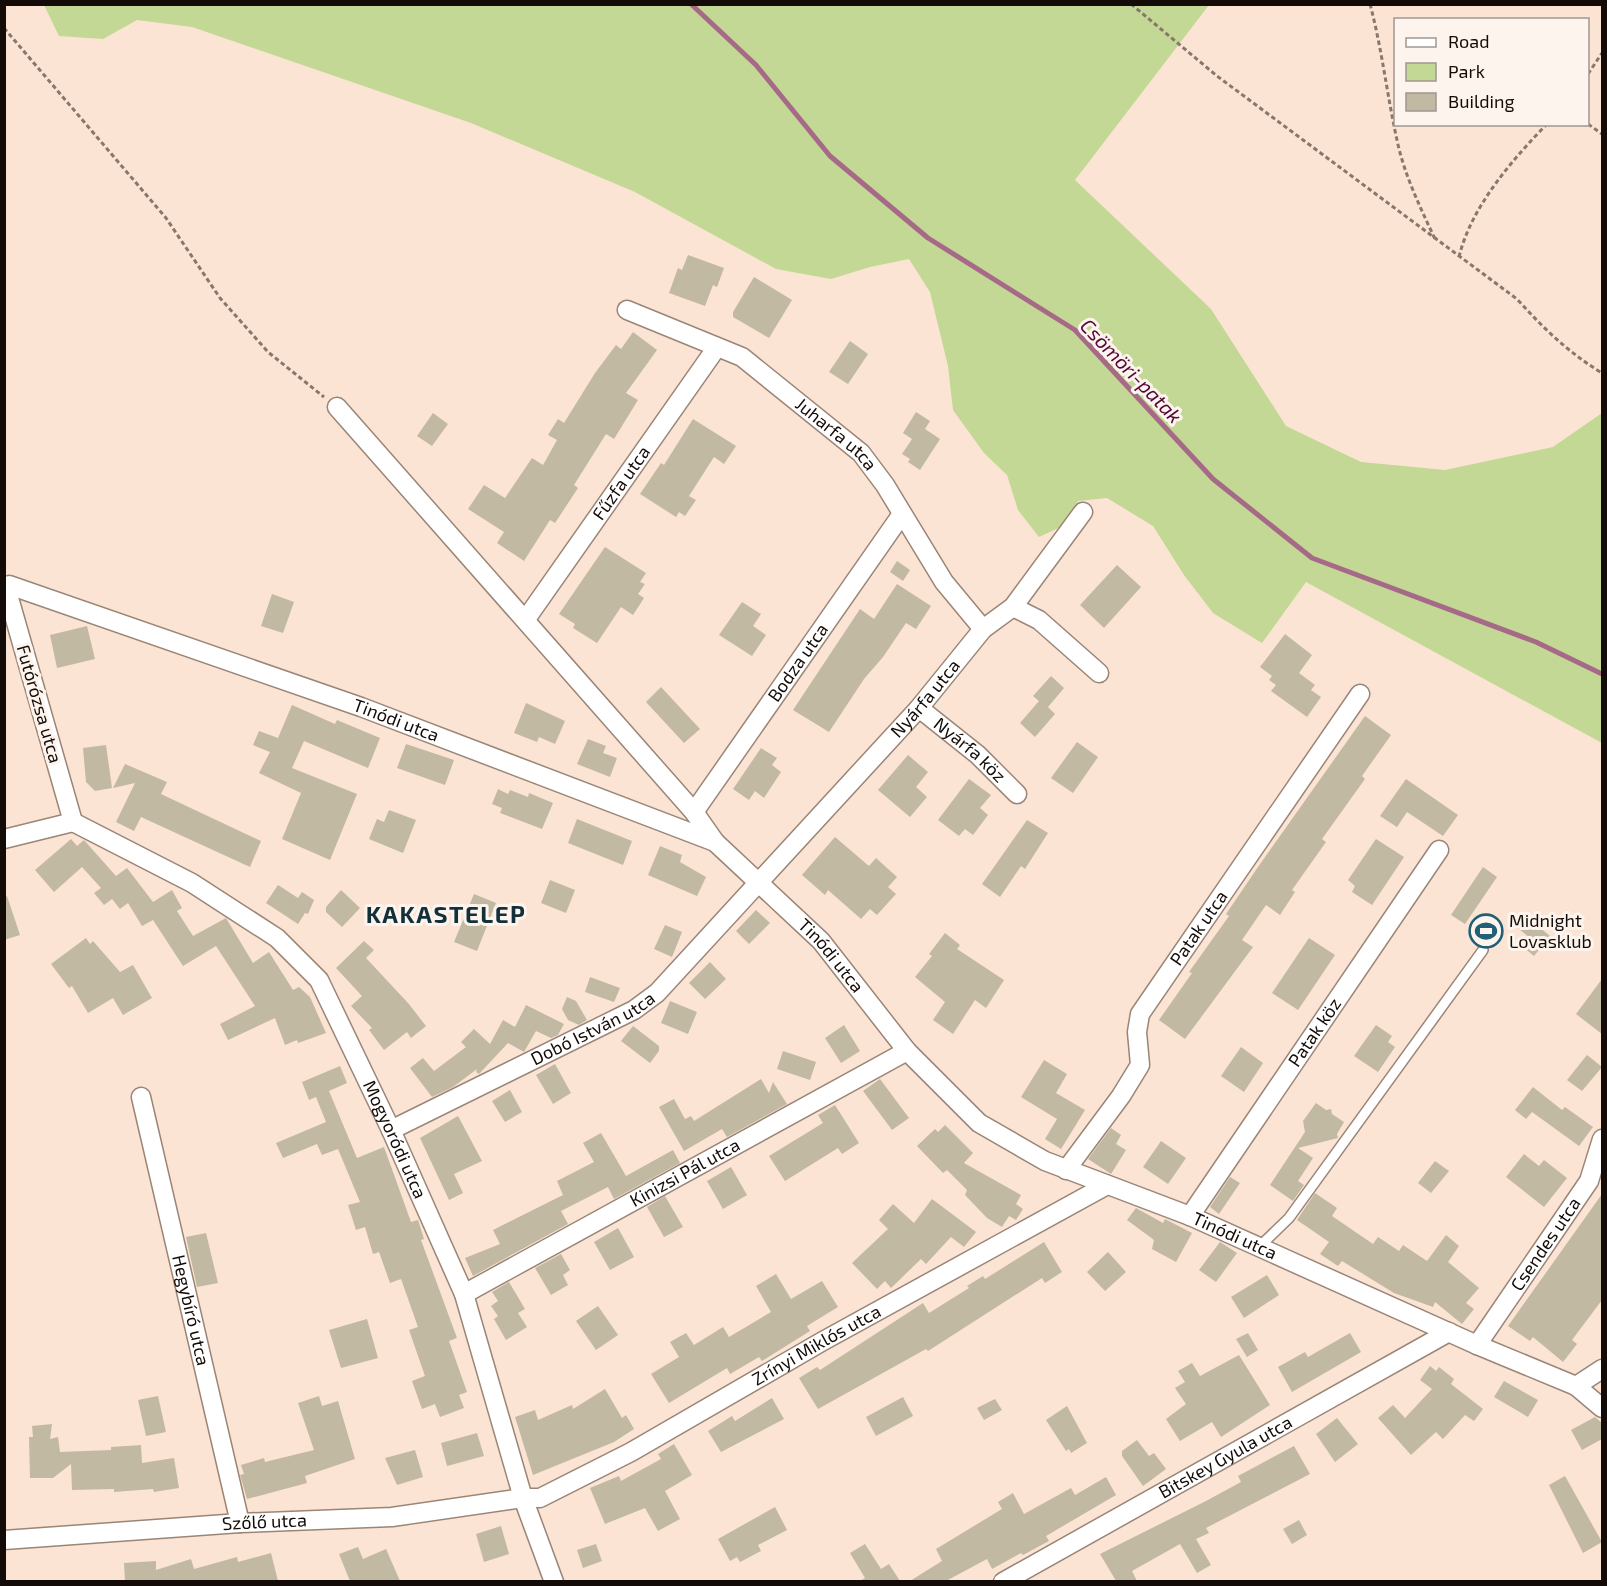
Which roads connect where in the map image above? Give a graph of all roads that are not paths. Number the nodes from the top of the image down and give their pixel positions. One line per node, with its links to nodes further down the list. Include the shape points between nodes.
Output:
1 (627, 310): 2 (street, Juharfa utca)
2 (717, 347): 5 (street, Juharfa utca, via 742,357 861,453); 8 (street, Fűzfa utca)
3 (337, 407): 8 (street)
4 (1083, 512): 7 (street, Nyárfa utca)
5 (903, 514): 9 (street, Juharfa utca, via 944,582); 14 (street, Bodza utca)
6 (9, 585): 15 (street, Futórózsa utca, via 9,598); 17 (street, Tinódi utca, via 361,707)
7 (1013, 607): 9 (street, Nyárfa utca); 10 (street, via 1039,620)
8 (526, 619): 14 (street)
9 (983, 629): 12 (street, Nyárfa utca)
10 (1099, 673)
11 (1360, 694): 25 (street, Patak utca, via 1140,1014 1140,1065)
12 (919, 708): 13 (street, Nyárfa köz, via 978,755); 19 (street, Nyárfa utca)
13 (1017, 794)
14 (694, 812): 17 (street)
15 (73, 822): 16 (street); 23 (street, Mogyoródi utca, via 192,884 277,938 319,980)
16 (4, 839)
17 (715, 842): 19 (street, Tinódi utca)
18 (1439, 850): 27 (street, Patak köz)
19 (759, 881): 21 (street, Tinódi utca, via 821,941); 23 (street, Dobó István utca, via 657,993 634,1010)
20 (1483, 950): 28 (lane, via 1289,1218)
21 (907, 1051): 25 (street, Tinódi utca, via 979,1123); 29 (street, Kinizsi Pál utca)
22 (141, 1097): 36 (street, Hegybíró utca)
23 (391, 1130): 29 (street, Mogyoródi utca)
24 (1602, 1139): 31 (street, Csendes utca, via 1589,1181)
25 (1066, 1170): 26 (street, Tinódi utca)
26 (1107, 1185): 27 (street, Tinódi utca); 35 (street, Zrínyi Miklós utca, via 631,1452 540,1498)
27 (1191, 1216): 28 (street, Tinódi utca)
28 (1259, 1247): 30 (street, Tinódi utca)
29 (464, 1294): 35 (street, Mogyoródi utca)
30 (1449, 1332): 31 (street, Tinódi utca); 39 (street, Bitskey Gyula utca)
31 (1477, 1345): 33 (street, Tinódi utca)
32 (1602, 1369): 33 (street)
33 (1576, 1386): 34 (street, Tinódi utca)
34 (1602, 1408)
35 (524, 1498): 36 (street, Szőlő utca, via 392,1517); 38 (street, Mogyoródi utca)
36 (240, 1523): 37 (street, Szőlő utca)
37 (4, 1540)
38 (554, 1581)
39 (1003, 1581)

